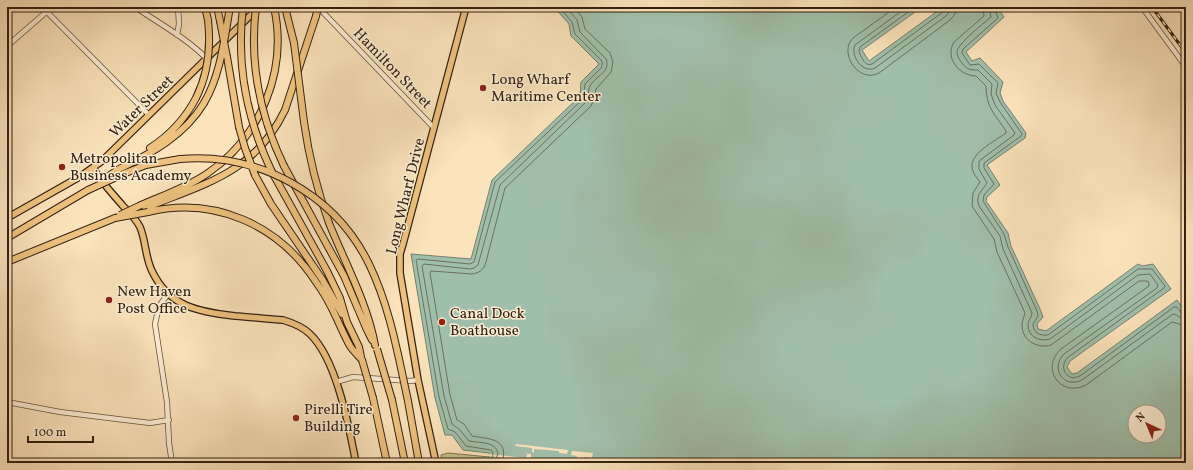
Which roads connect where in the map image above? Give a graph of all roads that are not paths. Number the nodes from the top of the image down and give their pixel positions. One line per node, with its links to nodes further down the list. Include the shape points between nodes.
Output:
1 (52, 7): 15 (street)
2 (135, 7): 16 (street)
3 (178, 7): 16 (street)
4 (205, 7): 23 (highway, bridge, via 208,20 208,60 196,98 170,133 131,160)
5 (217, 7): 30 (highway, bridge, via 239,127 255,175)
6 (230, 7): 23 (highway, bridge, via 217,74 204,104 173,138)
7 (243, 7): 30 (highway, bridge, via 240,46 246,94 258,141 272,172 327,271 340,298)
8 (256, 7): 31 (highway, bridge, via 254,46 259,93 266,123 284,166 344,276)
9 (259, 7): 18 (main road, Water Street)
10 (285, 7): 31 (highway, bridge, via 294,43 311,166 321,200 372,327)
11 (318, 7): 21 (street, Hamilton Street); 24 (highway, bridge, via 285,110 273,132 260,148 245,162 223,176)
12 (466, 7): 21 (main road, Long Wharf Drive)
13 (1142, 7): 19 (street)
14 (274, 8): 24 (highway, via 278,40 276,70 268,98 248,133 230,155 207,174)
15 (47, 12): 17 (street); 20 (street)
16 (177, 35): 18 (street)
17 (7, 46)
18 (206, 59): 20 (main road, Water Street)
19 (1186, 67)
20 (149, 114): 22 (main road, Water Street)
21 (434, 128): 33 (main road, Long Wharf Drive, via 403,244 400,265)
22 (93, 168): 25 (main road, Water Street); 29 (main road, via 137,222 151,270)
23 (121, 172): 27 (highway, bridge); 41 (highway, bridge, via 162,161 221,159 262,169 288,181 303,189 333,214 359,247 376,282 389,320)
24 (145, 208): 26 (highway, bridge); 26 (highway, bridge); 32 (highway, via 183,207 217,210 244,220 270,234 295,256 316,281 351,347)
25 (7, 218)
26 (116, 218): 28 (highway)
27 (7, 238)
28 (7, 262)
29 (168, 294): 34 (main road, via 196,310 283,320 297,325 316,340); 36 (street, via 159,306 155,324)
30 (347, 322): 32 (highway)
31 (376, 347): 40 (highway, bridge, via 392,400)
32 (362, 360): 39 (highway, bridge)
33 (418, 380): 34 (street, via 352,377); 42 (main road, Long Wharf Drive)
34 (336, 382): 38 (main road)
35 (7, 402): 36 (street, via 60,412 150,423)
36 (169, 420): 37 (street)
37 (172, 463)
38 (356, 463)
39 (387, 463)
40 (405, 463)
41 (419, 463)
42 (436, 463)

